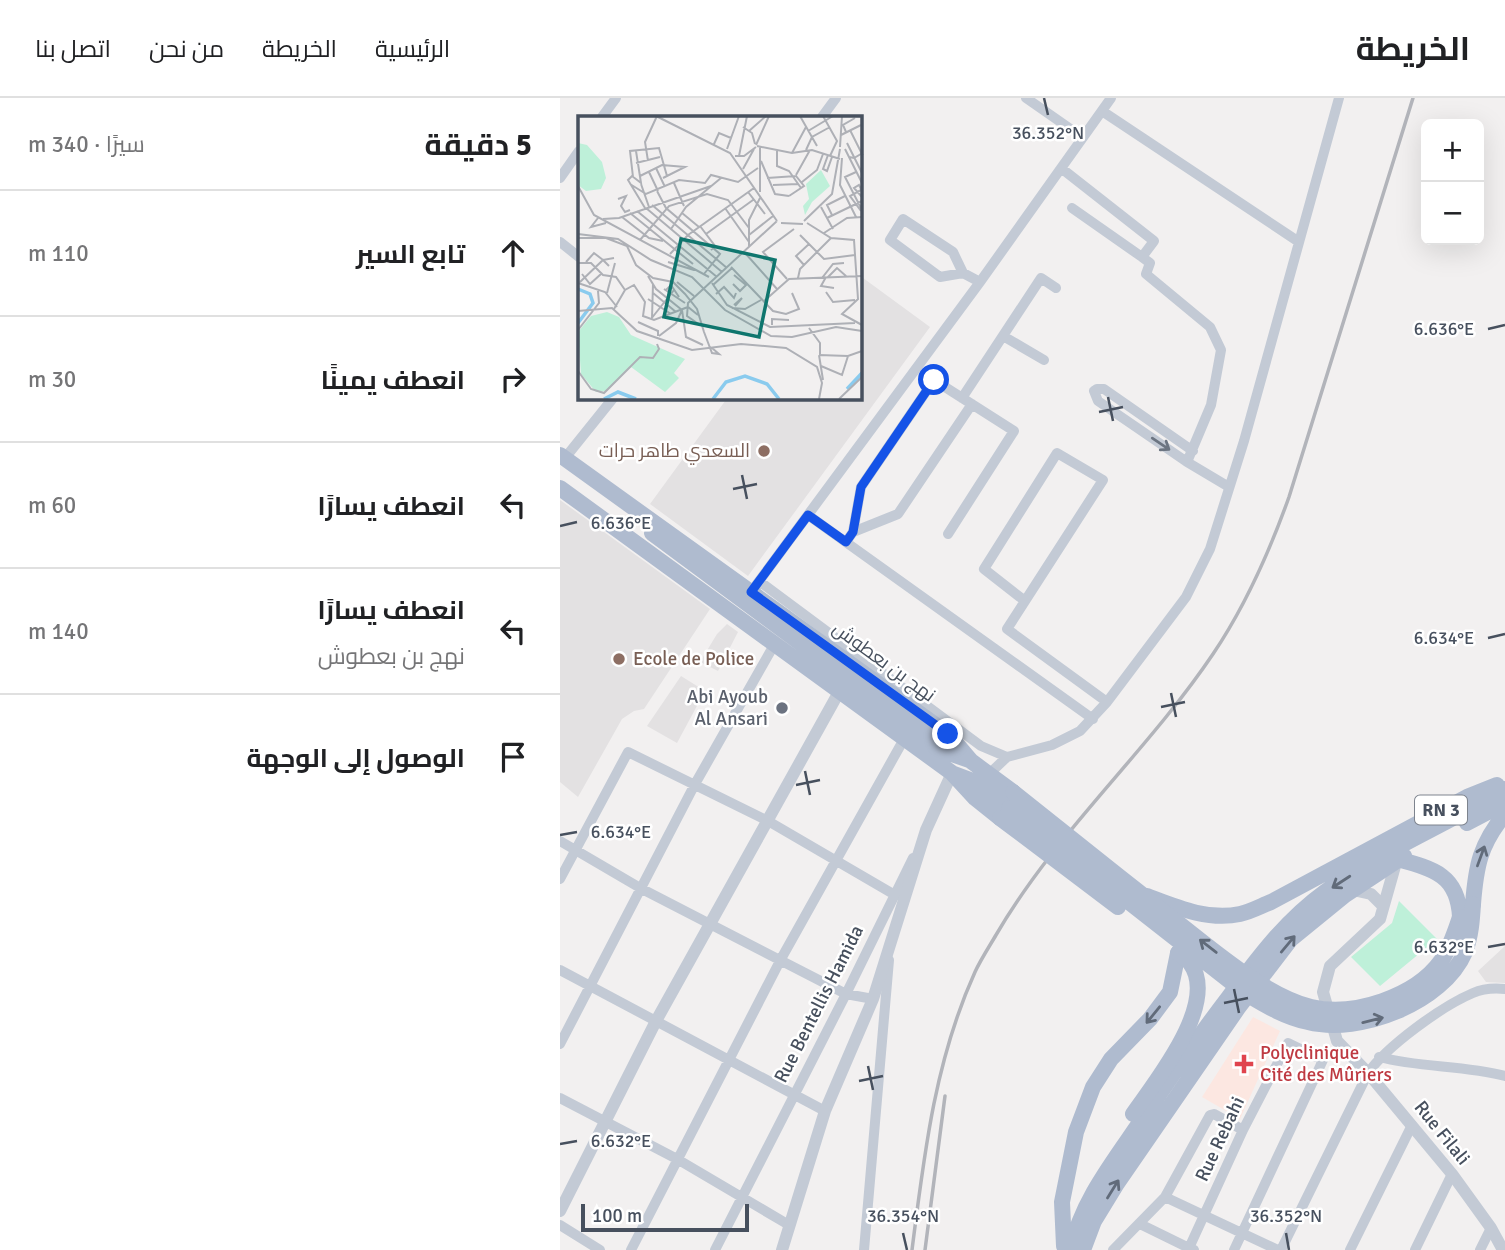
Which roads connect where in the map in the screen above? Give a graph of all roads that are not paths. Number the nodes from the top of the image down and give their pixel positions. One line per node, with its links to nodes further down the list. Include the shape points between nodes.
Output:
1 (616, 98): 7 (street)
2 (836, 98): 8 (street)
3 (1026, 98): 9 (street)
4 (1111, 98): 6 (street)
5 (1339, 98): 15 (street)
6 (1102, 111): 9 (street); 15 (street, via 1221,183)
7 (603, 116)
8 (823, 116)
9 (1082, 136): 11 (street)
10 (578, 152): 12 (street)
11 (1061, 167): 17 (street, via 1154,242); 19 (street)
12 (560, 178)
13 (1072, 208): 17 (street)
14 (560, 242): 16 (street)
15 (1299, 242): 31 (street)
16 (578, 256)
17 (1142, 257): 27 (street, via 1150,262 1146,274 1210,327 1221,350 1211,405)
18 (963, 273): 18 (street, via 953,252 903,219 890,240 940,277); 19 (street)
19 (979, 282): 33 (street)
20 (1056, 288): 21 (street, via 1041,278)
21 (1003, 336): 22 (street); 24 (street)
22 (1044, 360)
23 (612, 399): 28 (street)
24 (967, 401): 34 (street, via 898,514); 34 (street, via 934,380 861,487); 35 (street, via 1014,431)
25 (1140, 415): 26 (street); 26 (street, via 1104,389 1094,391 1098,401); 27 (street)
26 (1133, 425): 29 (street, one-way to 29)
27 (1193, 451): 29 (street)
28 (562, 460): 37 (main road, نهج بن بعطوش); 45 (main road, نهج بن بعطوش, via 949,752)
29 (1187, 462): 31 (street)
30 (560, 478): 43 (main road, via 831,678)
31 (1229, 487): 41 (street, via 1210,549 1186,597)
32 (560, 488): 39 (main road)
33 (808, 515): 36 (street); 37 (street)
34 (853, 532): 36 (street)
35 (948, 534)
36 (846, 542): 42 (street)
37 (755, 586): 44 (street, via 981,746); 45 (main road, نهج بن بعطوش, via 948,734)
38 (1025, 601): 38 (street, via 1103,480 1056,453 984,569); 41 (street, via 1007,629)
39 (774, 645): 40 (main road); 49 (street)
40 (838, 691): 43 (main road); 54 (street)
41 (1107, 702): 42 (street)
42 (1093, 719): 44 (street, via 1066,739)
43 (901, 737): 46 (main road); 58 (street)
44 (1007, 757): 47 (street)
45 (971, 761): 47 (main road)
46 (952, 774): 52 (main road, via 978,783); 63 (street)
47 (989, 774): 52 (main road)
48 (1505, 783): 62 (main road, RN 3, via 1467,797 1240,914 1191,912)
49 (695, 784): 54 (street); 56 (street, via 628,752); 60 (street)
50 (1505, 789): 97 (main road, RN 3, one-way to 97, via 1368,864 1294,917 1264,950 1158,1095 1087,1203)
51 (1505, 803): 57 (main road, RN 3)
52 (1007, 806): 53 (main road, one-way to 53, bridge, via 1245,993 1276,1012 1308,1023 1337,1026 1388,1016 1409,1006 1451,972 1464,953 1472,928 1480,853); 62 (main road, bridge); 67 (main road, bridge)
53 (1505, 814)
54 (768, 821): 58 (street); 65 (street)
55 (560, 841): 56 (street)
56 (575, 852): 59 (street); 60 (street)
57 (1397, 859): 61 (main road, RN 3); 62 (main road, one-way to 62, bridge, via 1437,871 1451,884 1459,898 1460,918 1453,939 1440,962 1398,995 1344,1010 1287,999 1218,954); 64 (street, Rue Filali)
58 (837, 860): 63 (street); 68 (street)
59 (560, 879)
60 (642, 889): 65 (street); 70 (street)
61 (1353, 890): 64 (street, via 1371,894); 104 (main road, RN 3, one-way to 61, via 1116,1185 1238,1008 1291,939)
62 (1141, 894)
63 (901, 895): 66 (street); 72 (street, Rue Bentellis Hamida)
64 (1383, 906): 78 (street, Rue Filali, via 1380,919 1330,966 1323,992 1337,1041)
65 (711, 925): 68 (street); 74 (street)
66 (890, 949): 73 (street); 103 (street)
67 (1178, 953): 97 (main road, one-way to 97, via 1170,992 1111,1059 1093,1087 1076,1132 1062,1202); 97 (main road, bridge, via 1190,962 1195,974 1195,1010 1164,1069 1078,1199)
68 (781, 959): 72 (street); 77 (street)
69 (560, 970): 70 (street)
70 (590, 986): 74 (street); 75 (street)
71 (1505, 989): 76 (street, via 1464,997)
72 (846, 994): 73 (street); 80 (street, Rue Bentellis Hamida)
73 (873, 999): 82 (street)
74 (656, 1021): 77 (street); 83 (street)
75 (560, 1044)
76 (1379, 1057): 78 (street); 79 (street)
77 (729, 1059): 80 (street); 86 (street)
78 (1368, 1073): 84 (street, Rue Filali); 107 (street)
79 (1505, 1076)
80 (795, 1094): 82 (street); 88 (street, Rue Bentellis Hamida)
81 (560, 1098): 83 (street)
82 (825, 1111): 94 (street)
83 (606, 1120): 86 (street); 90 (street)
84 (1412, 1125): 87 (street, Rue Filali); 108 (street)
85 (1242, 1130): 89 (street, via 1210,1115); 91 (street, Rue Rebahi); 96 (street, Rue Rebahi, via 1288,1043 1323,1060)
86 (677, 1159): 88 (street); 100 (street)
87 (1452, 1174): 95 (street, Rue Filali); 109 (street)
88 (741, 1197): 94 (street); 101 (street, Rue Bentellis Hamida)
89 (1164, 1197): 91 (street); 92 (street)
90 (560, 1212)
91 (1204, 1216): 96 (street); 98 (street, Rue Rebahi)
92 (1140, 1224): 98 (street); 105 (street)
93 (560, 1225): 99 (street)
94 (789, 1225): 102 (street)
95 (1490, 1228): 110 (street); 111 (street, Rue Filali)
96 (1242, 1234): 106 (street); 107 (street)
97 (1066, 1249)
98 (1191, 1249)
99 (600, 1250)
100 (631, 1250)
101 (715, 1250)
102 (782, 1250)
103 (864, 1250)
104 (1083, 1250)
105 (1113, 1250)
106 (1234, 1250)
107 (1280, 1250)
108 (1350, 1250)
109 (1415, 1250)
110 (1480, 1250)
111 (1503, 1250)

